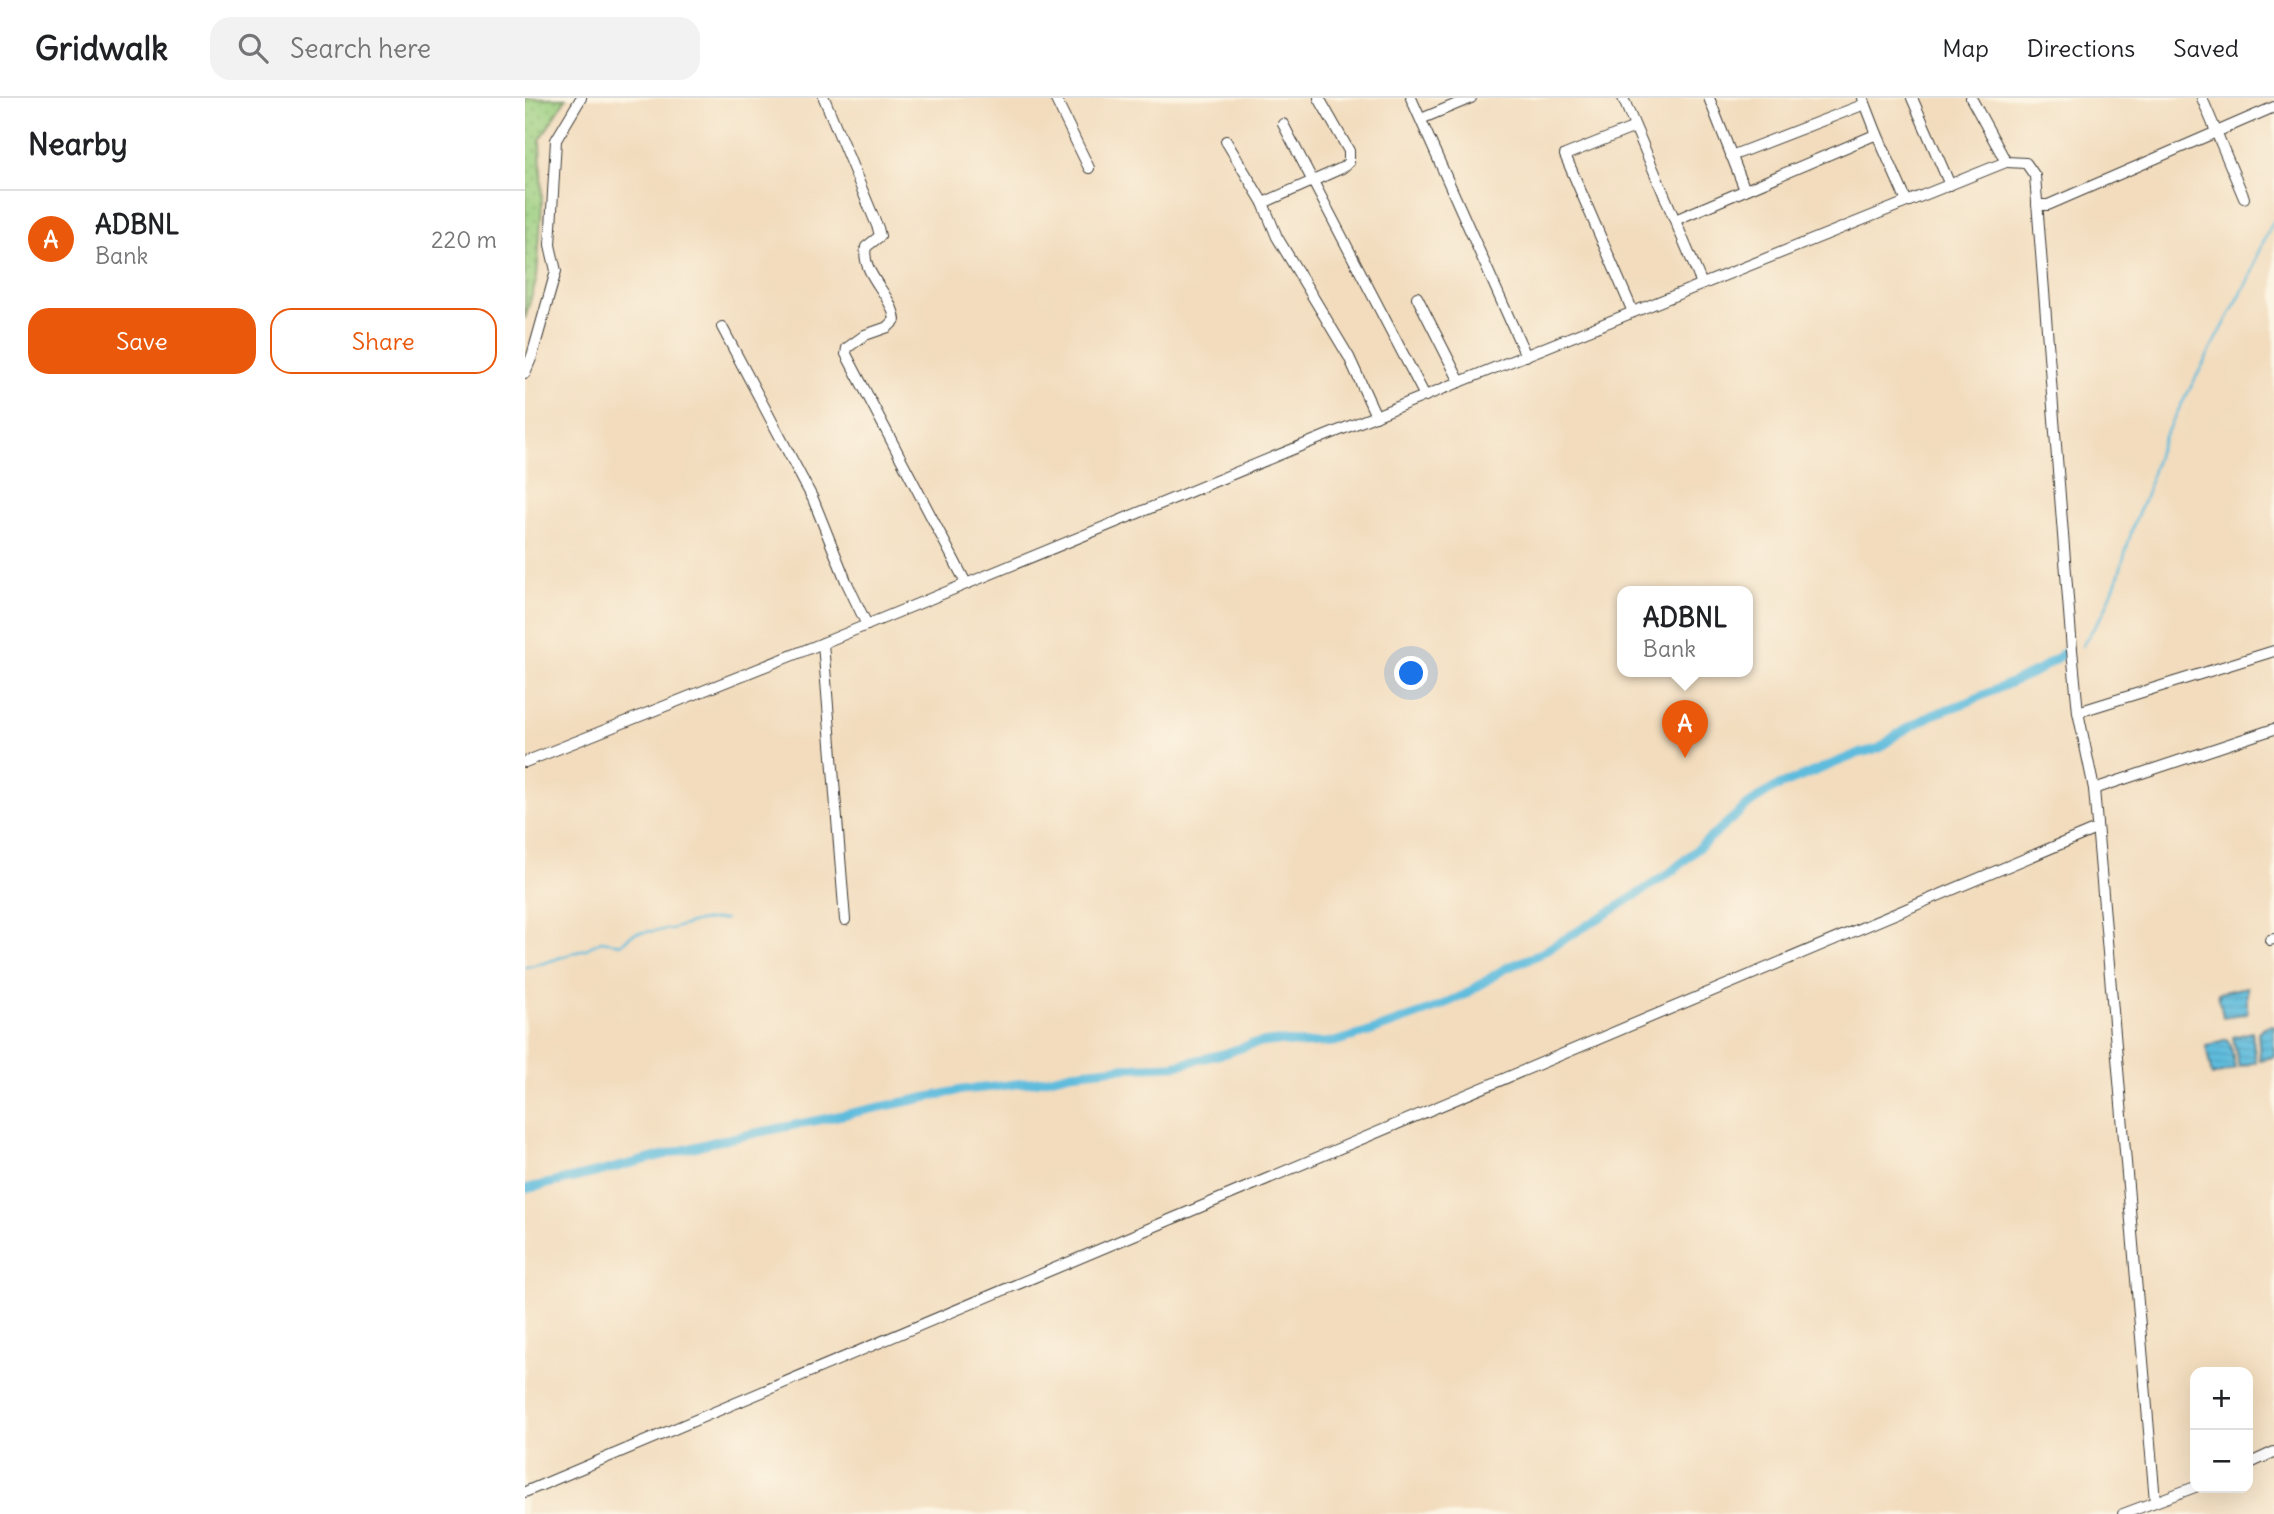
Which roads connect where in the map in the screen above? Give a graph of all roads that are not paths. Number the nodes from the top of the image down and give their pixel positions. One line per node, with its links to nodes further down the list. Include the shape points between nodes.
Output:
1 (581, 98): 36 (street, via 556,141 550,245 556,271)
2 (824, 98): 40 (street, via 880,236 866,247 866,261 894,309 895,320 865,335 847,348 846,354)
3 (1055, 98): 22 (street)
4 (1319, 98): 23 (street, via 1349,151 1349,162)
5 (1411, 98): 14 (street)
6 (1471, 98): 14 (street)
7 (1623, 98): 16 (street)
8 (1710, 98): 20 (street)
9 (1912, 98): 24 (street)
10 (1971, 98): 21 (street)
11 (2202, 98): 17 (street)
12 (1864, 101): 18 (street); 20 (street)
13 (2274, 107): 17 (street)
14 (1421, 119): 35 (street)
15 (1283, 124): 23 (street)
16 (1635, 127): 30 (street); 33 (street, via 1565,155)
17 (2217, 131): 26 (street); 29 (street, via 2048,205)
18 (1877, 134): 25 (street); 27 (street)
19 (1226, 141): 28 (street)
20 (1731, 156): 25 (street)
21 (2006, 162): 24 (street); 29 (street, via 2026,163 2035,176)
22 (1089, 168)
23 (1313, 181): 28 (street); 38 (street)
24 (1950, 185): 27 (street)
25 (1745, 190): 30 (street)
26 (2243, 198)
27 (1907, 202): 31 (street)
28 (1263, 203): 39 (street, via 1277,237 1349,357)
29 (2037, 205): 44 (street)
30 (1675, 220): 31 (street)
31 (1702, 284): 33 (street)
32 (1417, 297): 37 (street)
33 (1633, 313): 35 (street)
34 (722, 327): 41 (street, via 813,499)
35 (1526, 356): 37 (street)
36 (525, 373)
37 (1460, 382): 38 (street)
38 (1425, 396): 39 (street)
39 (1376, 416): 40 (street)
40 (966, 583): 41 (street)
41 (867, 625): 42 (street)
42 (823, 643): 46 (street); 49 (street)
43 (2274, 651): 44 (street)
44 (2078, 712): 47 (street)
45 (2274, 729): 47 (street)
46 (525, 762)
47 (2094, 789): 48 (street)
48 (2096, 829): 53 (street); 54 (street)
49 (845, 920)
50 (2274, 1452): 51 (street)
51 (2253, 1462)
52 (2190, 1489): 54 (street)
53 (525, 1492)
54 (2155, 1501): 55 (street)
55 (2123, 1514)

